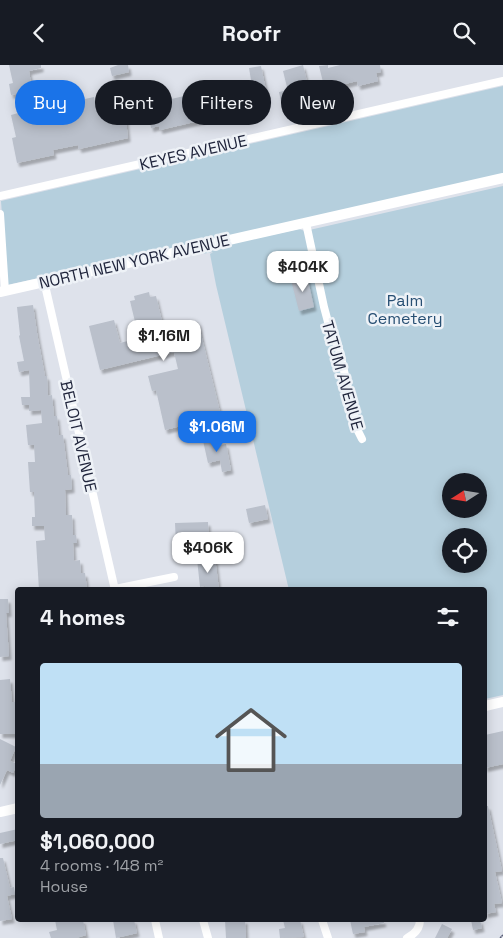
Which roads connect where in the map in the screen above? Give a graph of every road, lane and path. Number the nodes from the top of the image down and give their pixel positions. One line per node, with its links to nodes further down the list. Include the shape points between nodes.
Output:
1 (503, 81): 3 (street, KEYES AVENUE)
2 (503, 178): 5 (street, NORTH NEW YORK AVENUE)
3 (0, 196)
4 (0, 214): 7 (street)
5 (306, 223): 6 (street, NORTH NEW YORK AVENUE); 8 (street, TATUM AVENUE, via 324,307 332,337 338,345)
6 (44, 281): 7 (street, NORTH NEW YORK AVENUE); 10 (street, BELOIT AVENUE)
7 (2, 291)
8 (362, 439)
9 (174, 577): 11 (street)
10 (114, 587)
11 (129, 587)
12 (503, 702): 13 (street)
13 (487, 706)
14 (15, 809): 15 (street)
15 (0, 812)
16 (155, 922): 20 (street)
17 (204, 922): 21 (street)
18 (323, 922): 22 (street)
19 (420, 922): 23 (street, via 413,935)
20 (159, 938)
21 (208, 938)
22 (328, 938)
23 (407, 938)

